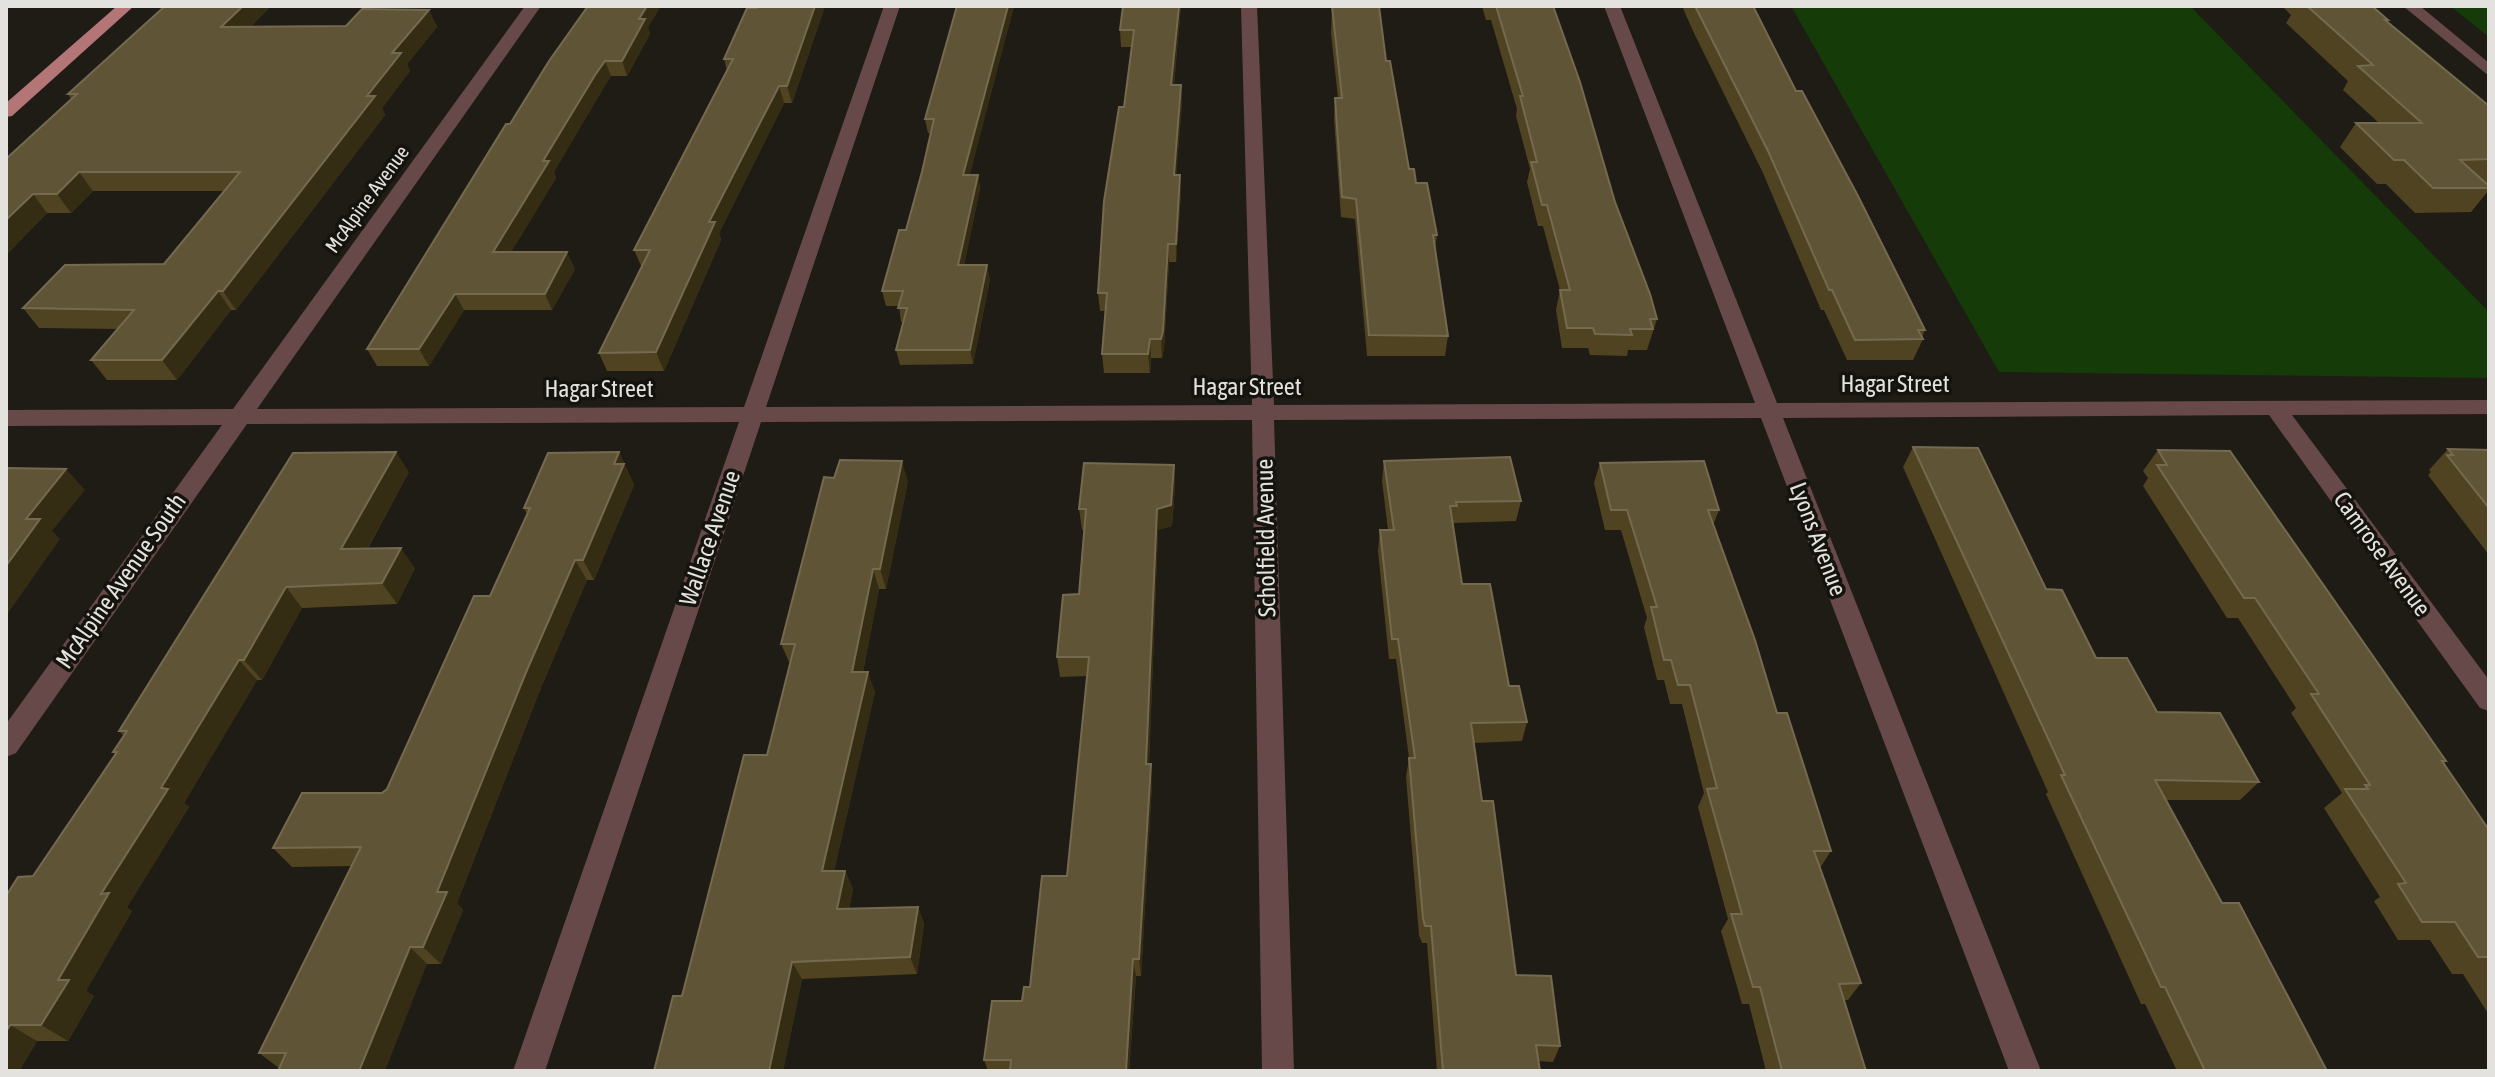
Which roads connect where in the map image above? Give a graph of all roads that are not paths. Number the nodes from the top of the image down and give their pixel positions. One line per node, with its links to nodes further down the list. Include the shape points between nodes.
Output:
1 (126, 6): 8 (main road)
2 (533, 6): 15 (street, McAlpine Avenue)
3 (892, 6): 13 (street, Wallace Avenue)
4 (1249, 6): 12 (street, Scholfield Avenue)
5 (1612, 6): 11 (street, Lyons Avenue)
6 (2411, 6): 7 (street)
7 (2489, 71)
8 (6, 112)
9 (2489, 407): 10 (street, Hagar Street)
10 (2275, 408): 11 (street, Hagar Street); 16 (street, Camrose Avenue)
11 (1768, 411): 12 (street, Hagar Street); 20 (street, Lyons Avenue)
12 (1263, 413): 13 (street, Hagar Street); 19 (street, Scholfield Avenue)
13 (752, 414): 15 (street, Hagar Street); 18 (street, Wallace Avenue)
14 (6, 418): 15 (street, Hagar Street)
15 (236, 418): 17 (street, McAlpine Avenue South)
16 (2489, 700)
17 (6, 745)
18 (529, 1071)
19 (1278, 1071)
20 (2025, 1071)

